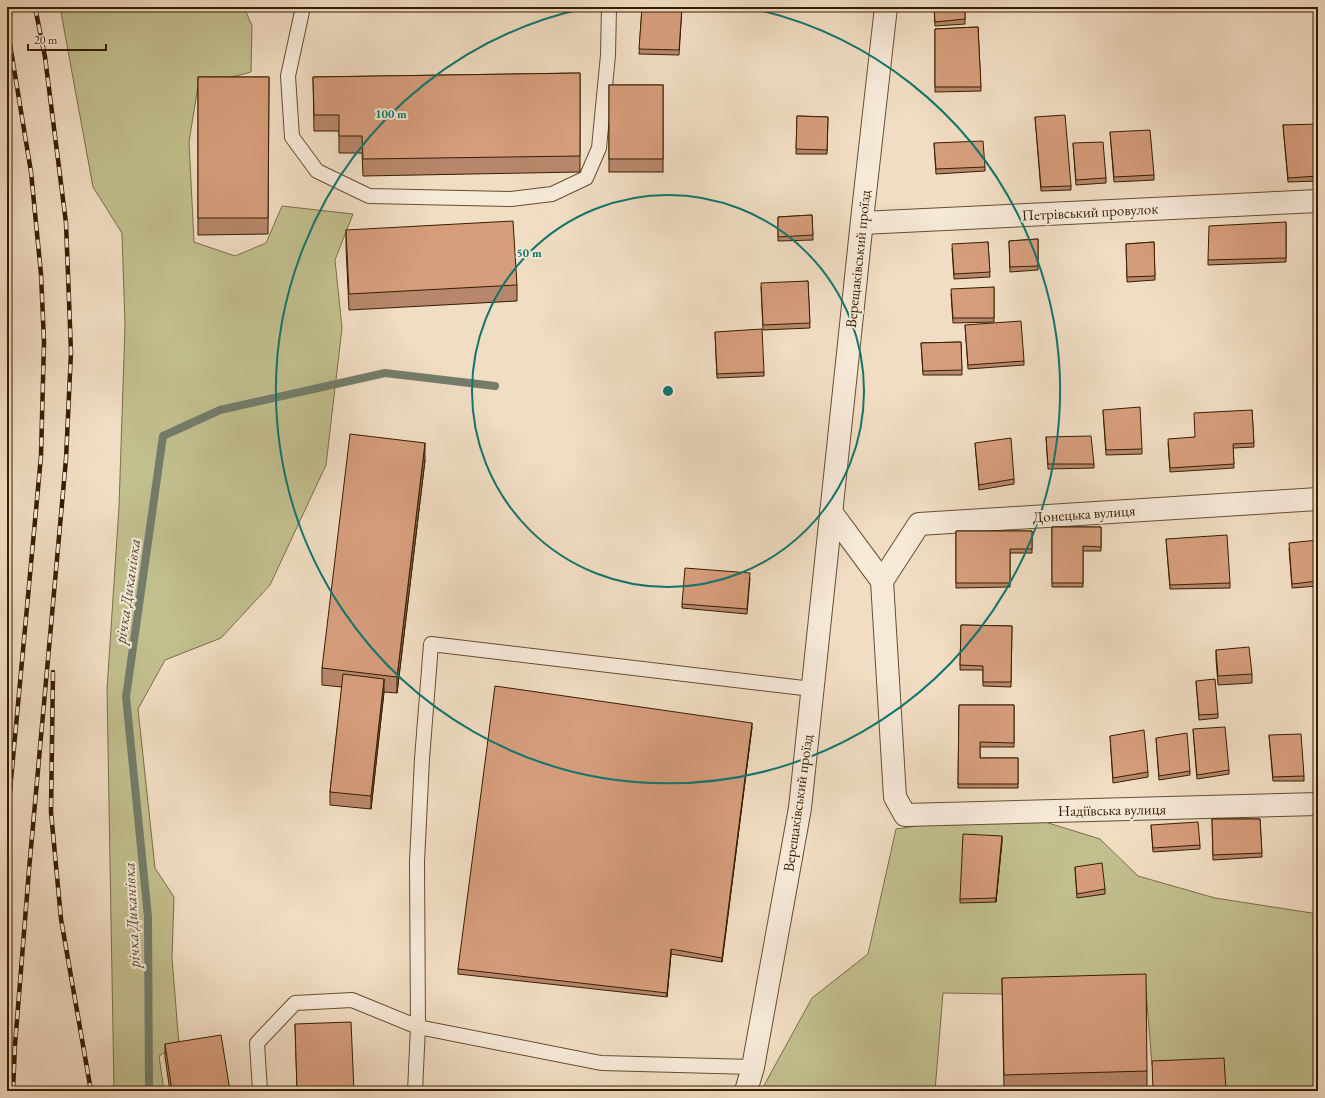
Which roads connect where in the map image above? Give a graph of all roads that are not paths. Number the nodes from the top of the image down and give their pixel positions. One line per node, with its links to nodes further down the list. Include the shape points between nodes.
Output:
1 (303, 7): 2 (lane, via 288,76 292,137 317,171 369,196 512,199 552,194 586,178 599,148 608,55)
2 (609, 7)
3 (886, 7): 5 (street, Верещаківський проїзд)
4 (1318, 201): 5 (street, Петрівський провулок)
5 (862, 223): 7 (street, Верещаківський проїзд)
6 (1318, 499): 8 (street, Донецька вулиця, via 919,524)
7 (831, 512): 8 (street); 9 (street, Верещаківський проїзд)
8 (882, 582): 10 (street, Надіївська вулиця, via 894,797 905,815)
9 (812, 689): 11 (lane, via 431,644 422,759 418,862); 12 (street, Верещаківський проїзд, via 800,808)
10 (1318, 804)
11 (418, 1027): 12 (lane, via 601,1063); 13 (lane, via 352,1000 295,1003 257,1043); 14 (lane)
12 (752, 1067): 15 (street, Верещаківський проїзд)
13 (260, 1091)
14 (415, 1091)
15 (746, 1091)

